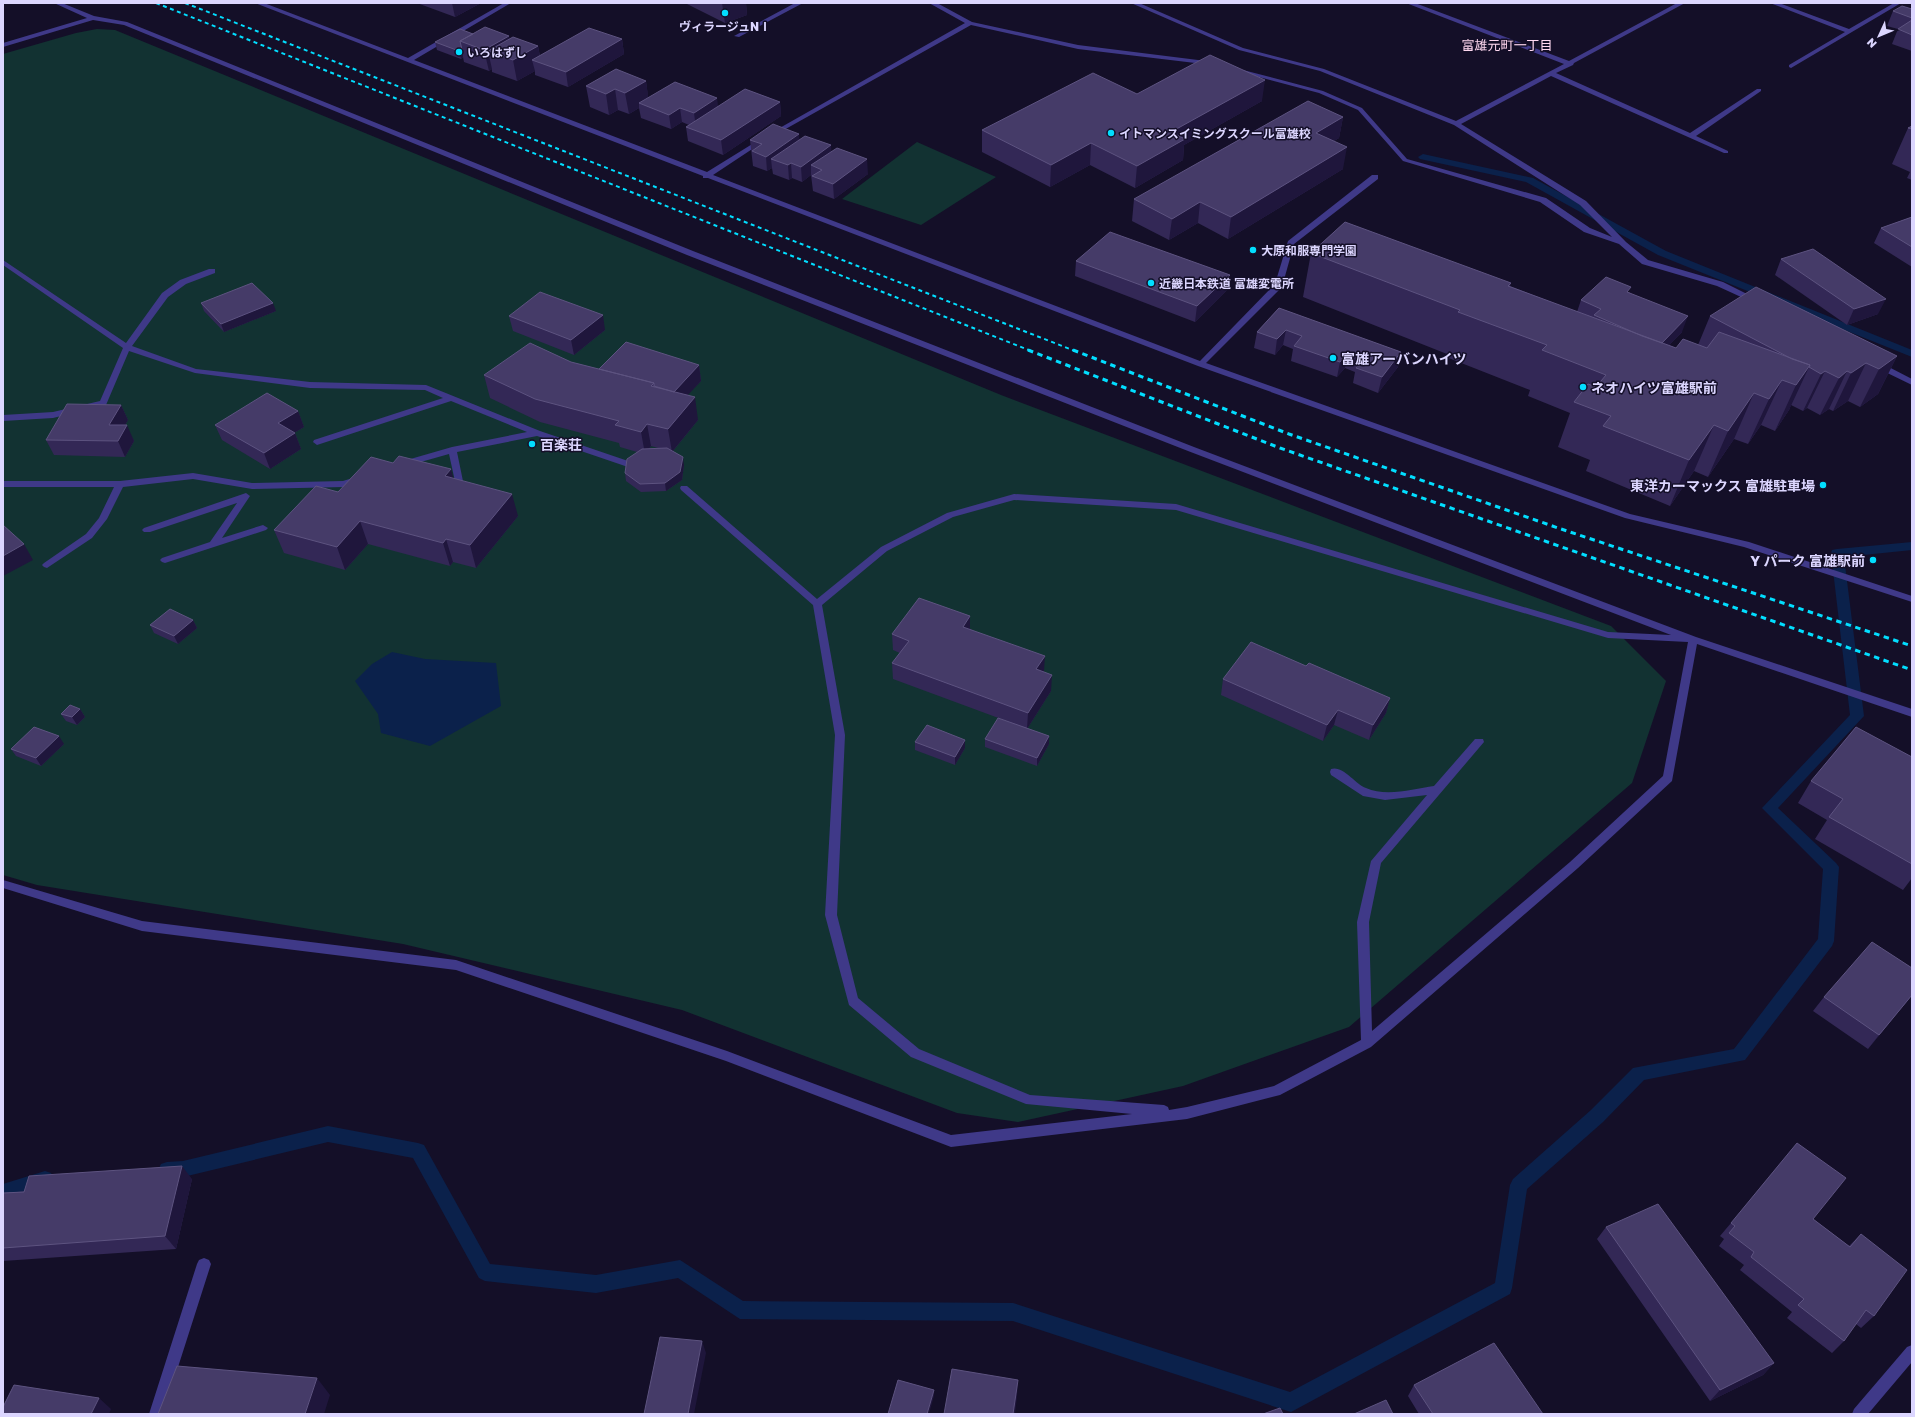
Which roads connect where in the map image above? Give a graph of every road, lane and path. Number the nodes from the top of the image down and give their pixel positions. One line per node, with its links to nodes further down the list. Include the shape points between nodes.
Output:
1 (56, 3): 11 (street)
2 (258, 3): 16 (street)
3 (508, 3): 16 (street)
4 (800, 3): 14 (street)
5 (932, 3): 12 (street)
6 (1134, 3): 23 (street, via 1241,49 1322,70)
7 (1409, 3): 18 (street)
8 (1682, 3): 18 (street)
9 (1773, 3): 13 (street)
10 (1898, 3): 13 (street)
11 (93, 18): 15 (street); 57 (street, via 125,23 690,253 1191,449)
12 (970, 23): 17 (street, via 1078,47); 26 (street, via 764,139)
13 (1849, 31): 19 (street)
14 (737, 36)
15 (3, 44)
16 (408, 61): 26 (street)
17 (1216, 64)
18 (1572, 64): 21 (street)
19 (1792, 66)
20 (1238, 70): 28 (street, via 1321,92 1360,109 1405,160 1543,200 1587,230)
21 (1550, 72): 23 (street); 24 (street)
22 (1759, 90): 24 (street)
23 (1456, 124): 28 (street, via 1583,203)
24 (1692, 136): 25 (street)
25 (1726, 152)
26 (706, 176): 34 (street)
27 (1376, 177): 34 (street, via 1291,243 1279,285)
28 (1623, 244): 31 (street, via 1645,262 1720,284)
29 (3, 262): 32 (street)
30 (212, 271): 32 (street, via 183,282 165,295)
31 (1760, 302)
32 (127, 347): 36 (street, via 195,371 310,384 426,388); 37 (street, via 103,403 52,415)
33 (1873, 363): 35 (street)
34 (1201, 364): 55 (street, via 1628,516 1746,544)
35 (1912, 382)
36 (451, 398): 38 (street); 39 (street)
37 (3, 418)
38 (537, 433): 40 (street); 41 (street)
39 (318, 442)
40 (452, 450): 42 (street); 47 (street)
41 (628, 464)
42 (394, 467)
43 (366, 476): 46 (street, via 344,484)
44 (3, 484): 45 (street)
45 (120, 484): 46 (street, via 193,476); 54 (street, via 103,519 89,536)
46 (252, 486): 49 (street)
47 (460, 486)
48 (684, 488): 56 (street)
49 (245, 497): 51 (street); 52 (street)
50 (263, 528): 52 (street)
51 (147, 530)
52 (213, 545): 53 (street)
53 (165, 560)
54 (47, 565)
55 (1912, 599)
56 (817, 604): 57 (street, via 884,549 950,515 1014,497 1176,507 1608,635); 64 (street, via 840,735 832,915 853,1001 915,1053 1030,1100)
57 (1693, 639): 58 (street); 63 (street, via 1668,778 1574,865)
58 (1912, 713)
59 (1479, 742): 61 (street)
60 (1335, 772): 61 (street, via 1363,792 1385,796)
61 (1438, 790): 63 (street, via 1376,861 1364,922)
62 (3, 884): 64 (street, via 142,926 456,966 727,1056 951,1141)
63 (1367, 1043): 64 (street, via 1276,1091)
64 (1187, 1113)
65 (204, 1264): 67 (street)
66 (1912, 1352): 68 (street)
67 (156, 1414)
68 (1859, 1414)

